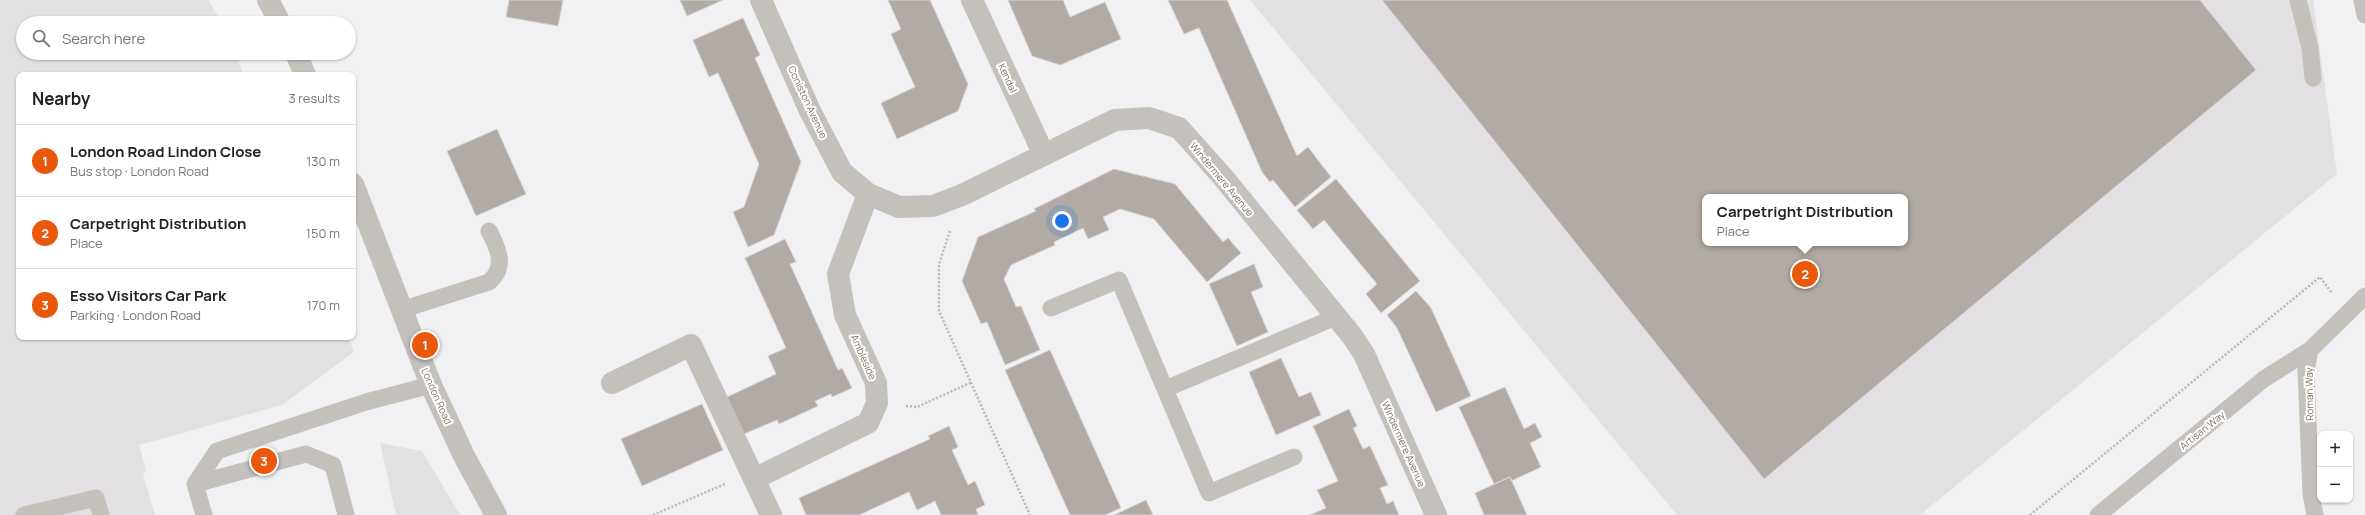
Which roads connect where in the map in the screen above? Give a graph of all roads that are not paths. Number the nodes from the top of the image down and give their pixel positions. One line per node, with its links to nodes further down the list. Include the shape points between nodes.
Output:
1 (268, 0): 7 (street)
2 (761, 0): 13 (street, Coniston Avenue, via 810,111 842,172)
3 (972, 0): 11 (street, Kendal)
4 (2298, 0): 10 (lane, via 2310,48)
5 (2362, 0): 6 (lane)
6 (2365, 14)
7 (276, 16)
8 (299, 60): 9 (street)
9 (304, 72)
10 (2313, 78)
11 (1044, 155): 13 (street, Windermere Avenue, via 962,195 933,206 899,207); 18 (street, Windermere Avenue, via 1115,120 1148,118 1179,128 1222,176)
12 (356, 192): 17 (street, London Road)
13 (868, 194): 24 (street, Ambleside, via 838,274 845,315 876,383 877,403 868,423)
14 (489, 231): 17 (lane, via 499,250 498,272 490,282)
15 (2365, 296): 19 (lane)
16 (1051, 308): 22 (lane, via 1119,280)
17 (401, 310): 21 (street, London Road)
18 (1336, 317): 22 (lane); 32 (street, Windermere Avenue, via 1364,354)
19 (2310, 350): 33 (lane, Artisan Way, via 2264,379); 34 (lane, Roman Way, via 2306,371 2311,494)
20 (612, 383): 24 (street, via 691,345)
21 (431, 385): 25 (lane, via 366,402 217,451); 30 (street, London Road, via 464,456)
22 (1165, 389): 23 (lane, via 1209,493)
23 (1294, 457)
24 (753, 476): 31 (street)
25 (195, 484): 28 (lane); 29 (lane, via 306,454 333,464)
26 (24, 515): 27 (lane, via 96,498)
27 (101, 515)
28 (204, 515)
29 (346, 515)
30 (496, 515)
31 (771, 515)
32 (1436, 515)
33 (2098, 515)
34 (2315, 515)

